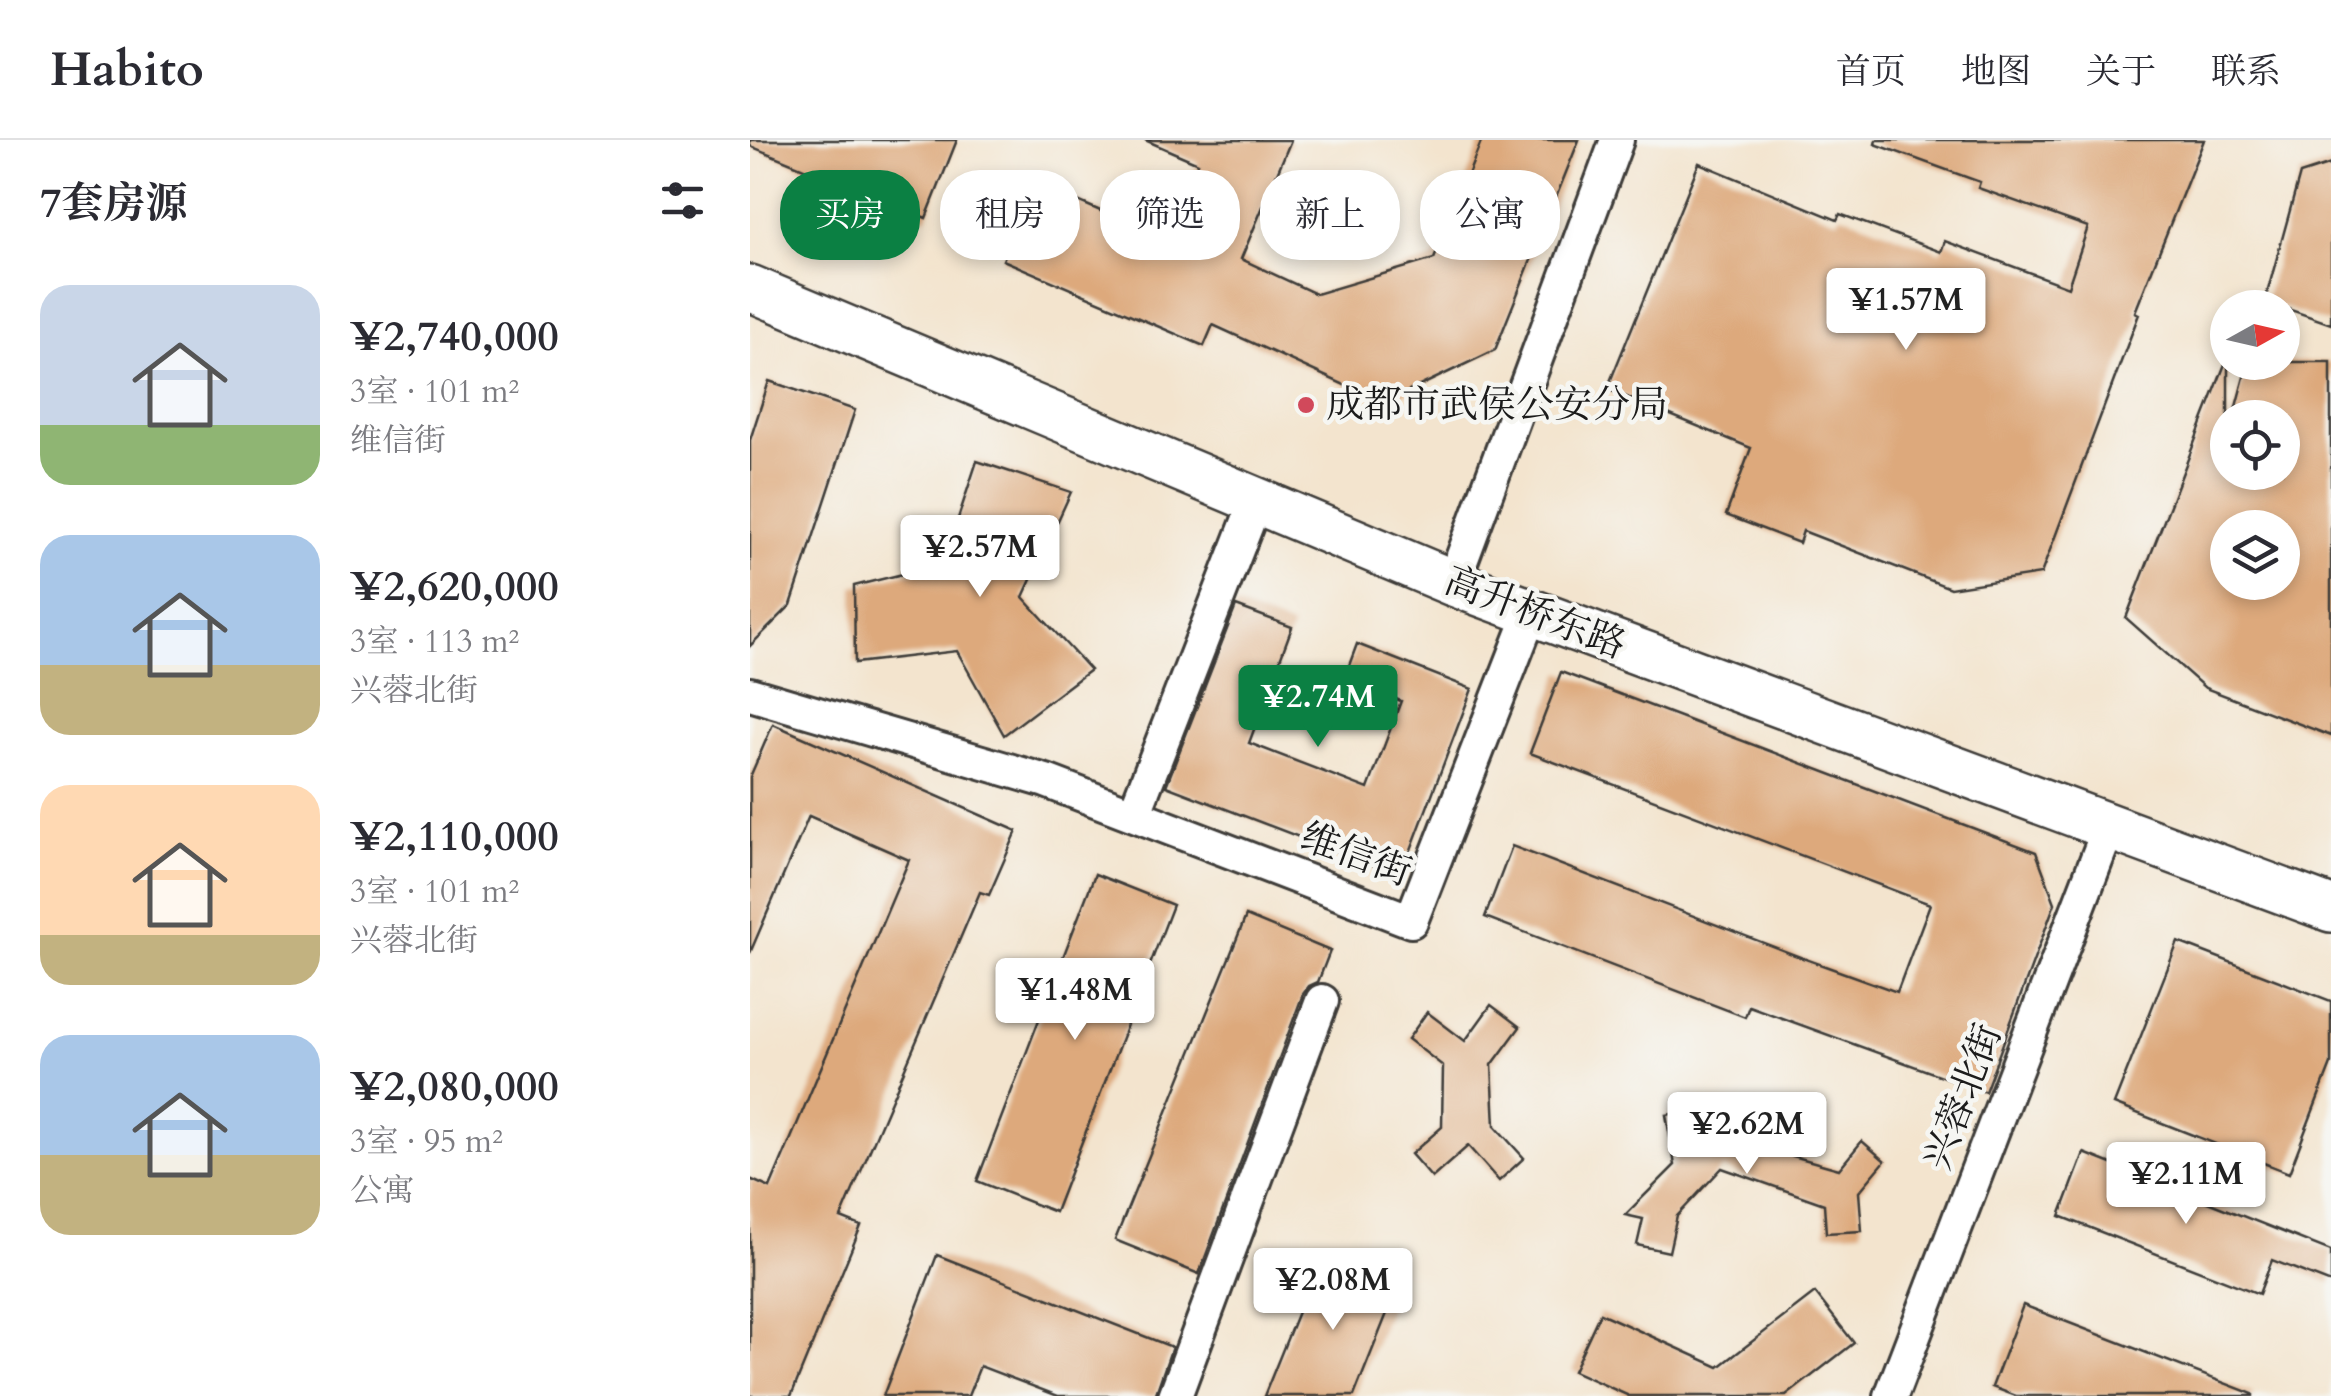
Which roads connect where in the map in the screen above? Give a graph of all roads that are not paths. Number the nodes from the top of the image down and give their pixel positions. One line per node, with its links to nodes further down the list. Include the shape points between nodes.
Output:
1 (1616, 140): 4 (street)
2 (750, 288): 3 (street, 高升桥东路)
3 (1256, 501): 4 (street, 高升桥东路); 7 (street)
4 (1453, 583): 5 (street, 高升桥东路)
5 (1531, 612): 7 (street, 维信街, via 1411,922); 8 (street, 高升桥东路)
6 (750, 694): 7 (street, 维信街, via 1046,780)
7 (1134, 814)
8 (2109, 827): 9 (street, 高升桥东路); 12 (street, 兴蓉北街)
9 (2331, 909)
10 (1322, 1001): 11 (street)
11 (1176, 1396)
12 (1891, 1396)

